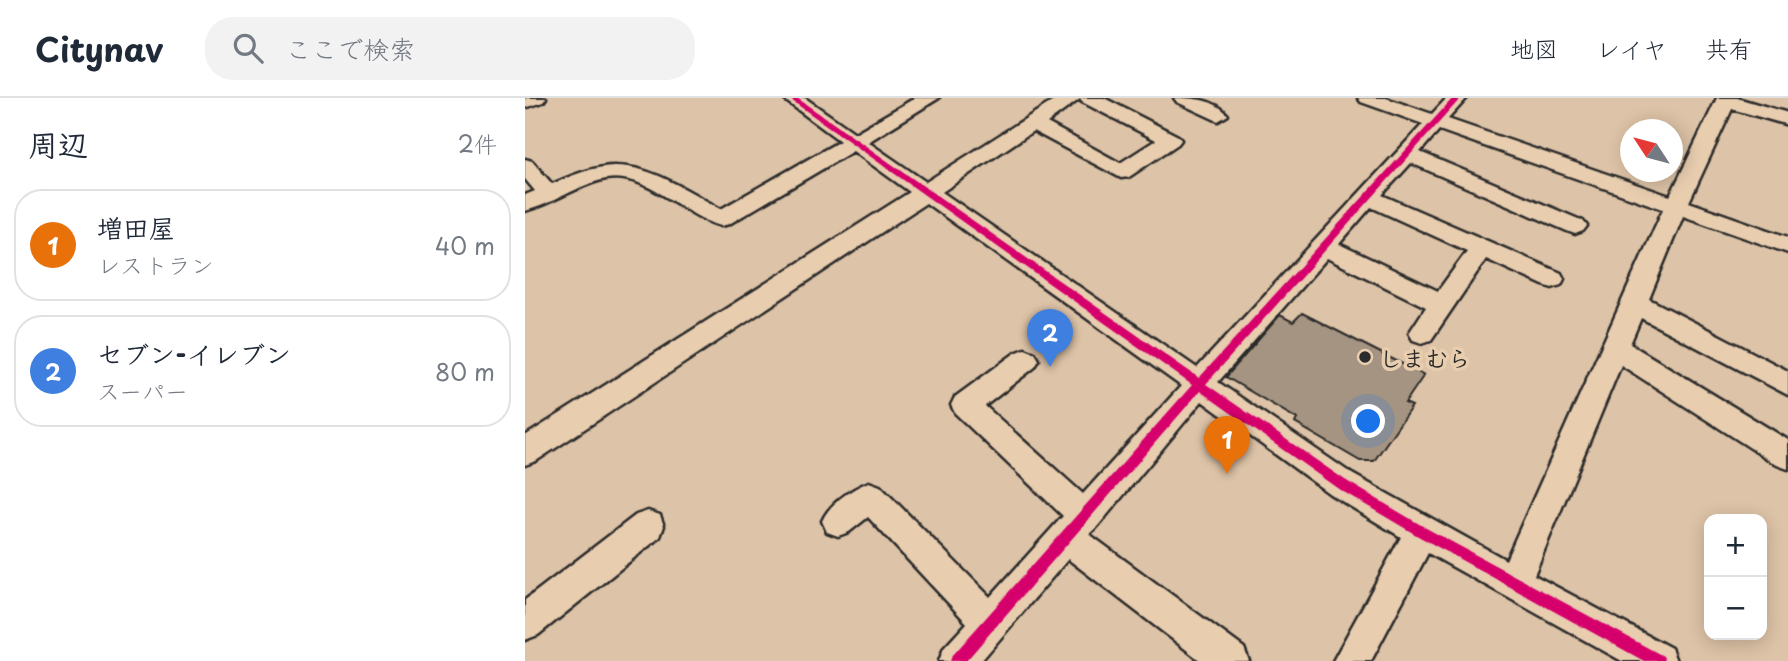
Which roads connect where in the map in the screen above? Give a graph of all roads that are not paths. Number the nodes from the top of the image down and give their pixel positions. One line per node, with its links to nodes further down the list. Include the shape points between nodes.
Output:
1 (536, 98): 10 (street)
2 (792, 98): 15 (street)
3 (929, 98): 15 (street)
4 (1071, 98): 14 (street)
5 (1089, 98): 14 (street, via 1171,141 1121,172)
6 (1184, 98): 11 (street)
7 (1368, 98): 13 (street)
8 (1457, 98): 13 (street)
9 (1727, 99): 12 (street); 22 (street)
10 (525, 102)
11 (1219, 115)
12 (1788, 119)
13 (1436, 122): 16 (street); 22 (street)
14 (1033, 123): 18 (street)
15 (854, 141): 18 (street); 19 (street, via 721,219 645,180 617,172)
16 (1408, 154): 20 (street); 23 (street)
17 (525, 164): 19 (street)
18 (927, 192): 34 (street); 35 (street)
19 (549, 194): 21 (street)
20 (1369, 198): 25 (street); 26 (street)
21 (525, 204)
22 (1676, 206): 24 (street); 28 (street)
23 (1575, 226)
24 (1788, 245)
25 (1325, 247): 29 (street); 34 (street)
26 (1482, 248): 27 (street); 29 (street)
27 (1552, 279)
28 (1634, 303): 31 (street); 33 (street)
29 (1442, 304): 30 (street)
30 (1422, 333)
31 (1615, 348): 36 (street); 41 (street)
32 (1025, 360): 39 (street, via 965,405)
33 (1788, 384)
34 (1198, 386): 39 (street); 40 (street, via 1341,484)
35 (525, 452)
36 (1788, 456)
37 (838, 522): 43 (street, via 869,496)
38 (648, 526): 42 (street)
39 (1076, 528): 43 (street); 45 (street)
40 (1422, 532): 41 (street); 46 (street)
41 (1514, 582): 47 (street)
42 (525, 622)
43 (991, 623): 44 (street)
44 (957, 661)
45 (1231, 661)
46 (1350, 661)
47 (1658, 661)

